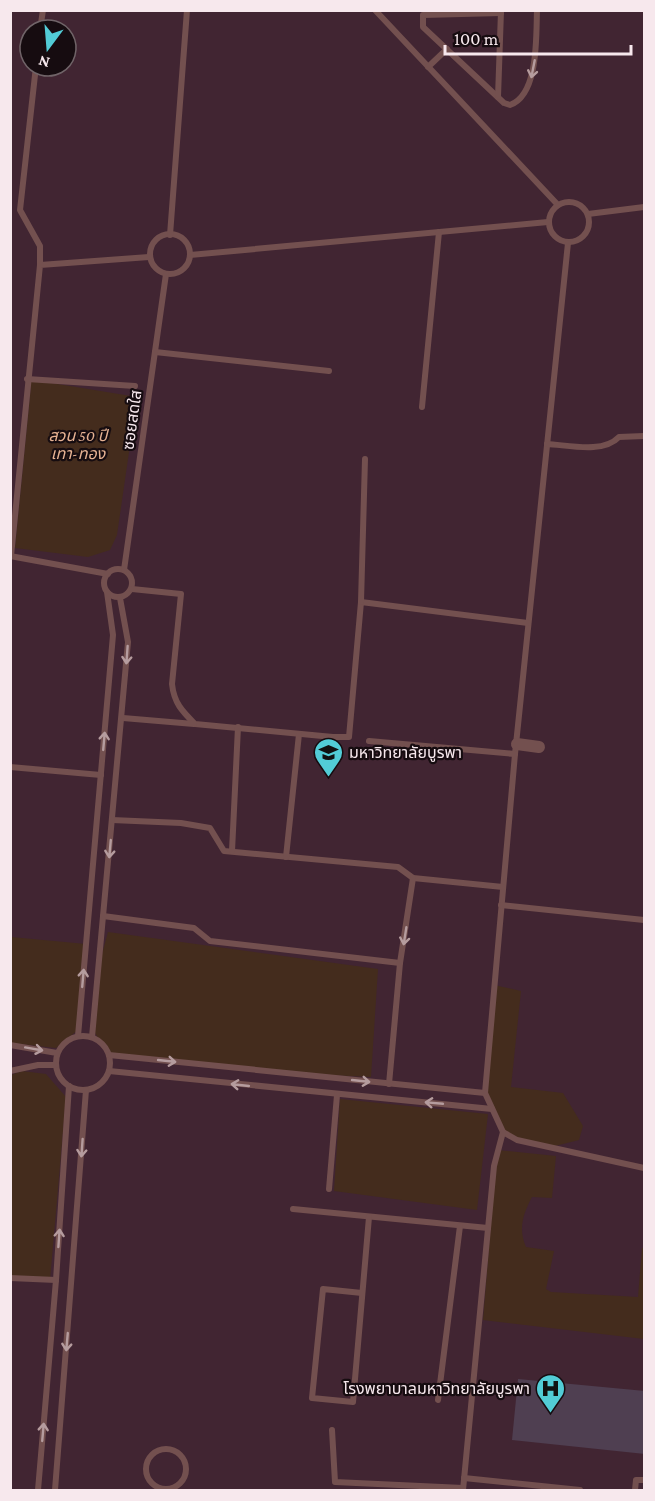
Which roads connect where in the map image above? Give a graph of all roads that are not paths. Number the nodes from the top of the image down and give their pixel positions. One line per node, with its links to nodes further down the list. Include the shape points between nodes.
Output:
1 (187, 10): 14 (lane)
2 (375, 10): 6 (lane)
3 (537, 10): 8 (lane, one-way to 8, via 534,72 514,104 504,104)
4 (501, 12): 5 (lane, via 423,15 423,27); 8 (lane)
5 (447, 49): 6 (lane); 8 (lane)
6 (428, 67): 9 (lane)
7 (35, 78): 18 (lane, via 20,210 40,246)
8 (498, 97)
9 (558, 205): 11 (lane, via 575,203); 12 (lane)
10 (645, 207): 11 (lane)
11 (588, 214): 15 (lane, via 587,233)
12 (548, 222): 13 (lane); 15 (lane, via 552,234)
13 (439, 232): 16 (lane); 24 (lane)
14 (170, 235): 16 (lane, via 185,242); 17 (lane, via 157,238)
15 (568, 243): 26 (lane)
16 (190, 255): 19 (lane, via 180,272)
17 (149, 257): 18 (lane); 19 (lane, via 153,266)
18 (40, 265): 22 (lane)
19 (166, 274): 20 (lane, ซอยสดใส)
20 (155, 352): 21 (lane); 29 (lane, ซอยสดใส)
21 (328, 370)
22 (27, 379): 23 (lane); 28 (lane)
23 (135, 386)
24 (422, 407)
25 (645, 436): 26 (lane, via 619,437 602,447)
26 (547, 444): 35 (lane)
27 (365, 459): 34 (lane)
28 (11, 556): 30 (lane)
29 (124, 570): 30 (lane, via 115,569); 31 (lane, via 131,576)
30 (108, 574): 32 (lane, via 104,583)
31 (132, 589): 33 (lane); 37 (lane, via 181,594 173,698)
32 (107, 592): 33 (lane); 44 (lane, one-way to 32, via 113,635)
33 (120, 598): 36 (lane, one-way to 36, via 128,642)
34 (361, 602): 35 (lane); 39 (lane, via 349,737)
35 (528, 623): 42 (lane)
36 (123, 718): 37 (lane); 45 (lane)
37 (195, 724): 38 (lane)
38 (238, 727): 39 (lane); 46 (lane)
39 (299, 734): 47 (lane)
40 (369, 741): 42 (lane)
41 (539, 747): 42 (street)
42 (516, 749): 49 (lane)
43 (10, 767): 44 (lane)
44 (101, 775): 54 (lane, one-way to 44)
45 (112, 820): 46 (lane, via 210,828 224,851); 51 (lane, one-way to 51)
46 (232, 851): 47 (lane)
47 (286, 857): 48 (lane, via 398,867)
48 (413, 878): 49 (lane); 53 (lane, one-way to 53)
49 (503, 887): 50 (lane)
50 (501, 905): 52 (lane); 65 (lane)
51 (103, 916): 53 (lane, via 194,928 210,941); 55 (lane)
52 (645, 920)
53 (400, 963): 62 (lane)
54 (78, 1036): 55 (lane); 57 (lane, via 66,1041)
55 (92, 1037): 58 (lane)
56 (10, 1045): 57 (lane, one-way to 57)
57 (57, 1053): 59 (lane)
58 (109, 1055): 61 (lane); 62 (lane, one-way to 62)
59 (56, 1065): 60 (lane); 63 (lane)
60 (10, 1071)
61 (109, 1071): 64 (lane, via 100,1083); 66 (lane, one-way to 61)
62 (389, 1084): 65 (lane)
63 (69, 1086): 64 (lane); 76 (lane, one-way to 63)
64 (86, 1089): 85 (lane, one-way to 85)
65 (485, 1093): 67 (lane)
66 (337, 1095): 67 (lane, one-way to 66); 70 (lane)
67 (492, 1109): 68 (lane)
68 (503, 1132): 69 (lane, via 547,1148); 74 (lane, via 494,1166)
69 (645, 1168)
70 (329, 1189)
71 (293, 1209): 72 (lane)
72 (369, 1217): 73 (lane); 77 (lane)
73 (460, 1226): 74 (lane); 78 (lane)
74 (488, 1228): 80 (lane)
75 (10, 1278): 76 (lane)
76 (56, 1280): 84 (lane, one-way to 76)
77 (362, 1293): 77 (lane, via 322,1289 312,1398 353,1402)
78 (438, 1400)
79 (332, 1430): 82 (lane, via 335,1482)
80 (464, 1478): 82 (lane); 86 (lane)
81 (645, 1480): 87 (lane, via 636,1480)
82 (463, 1489)
83 (165, 1490): 83 (lane, via 172,1490 184,1479 187,1464 177,1451 161,1449 148,1458 146,1474 156,1488)
84 (38, 1491)
85 (56, 1491)
86 (580, 1491)
87 (634, 1491)

